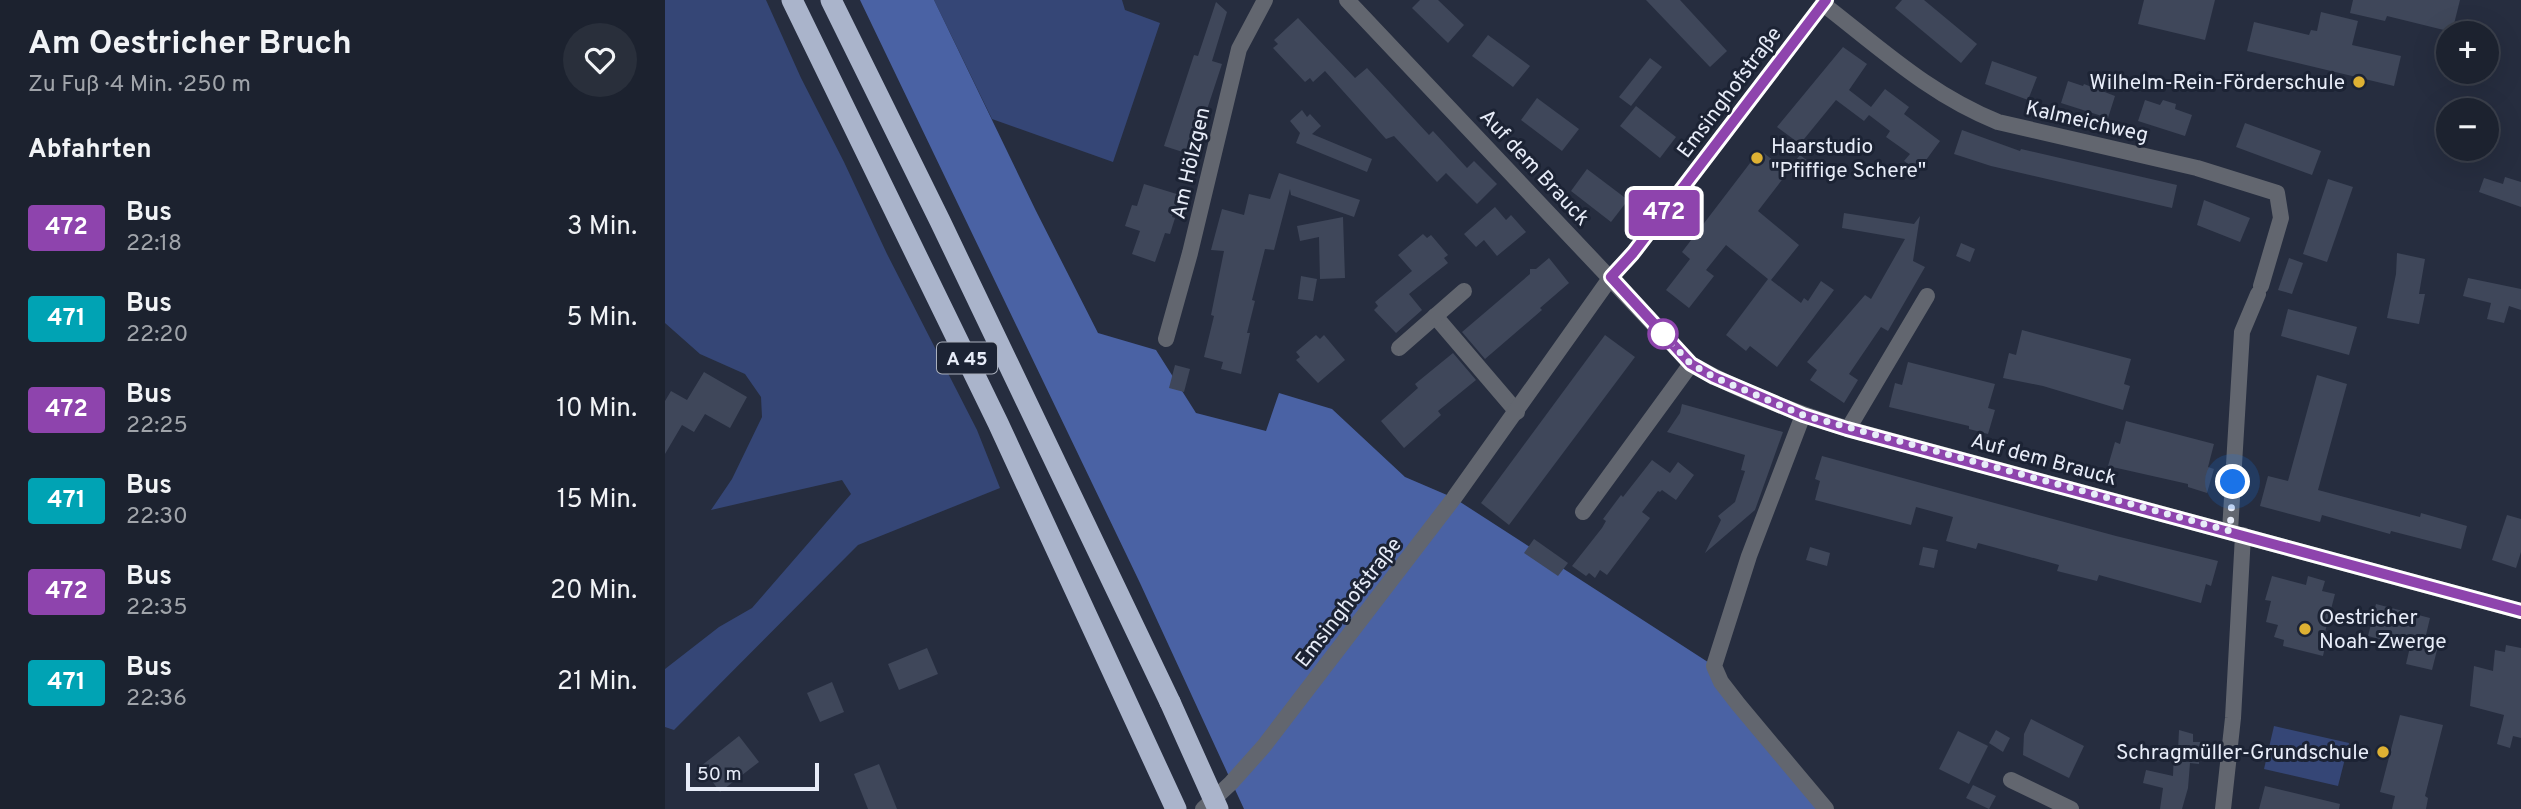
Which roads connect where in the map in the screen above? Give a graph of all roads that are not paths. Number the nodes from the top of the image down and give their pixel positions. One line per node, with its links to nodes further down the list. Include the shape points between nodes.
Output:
1 (792, 0): 20 (highway, A 45, via 998,423)
2 (831, 0): 22 (highway, A 45, bridge)
3 (1265, 0): 10 (street, Am Hölzgen, via 1240,49)
4 (1347, 0): 6 (street, Auf dem Brauck)
5 (1824, 2): 6 (street, Emsinghofstraße); 17 (street, Kalmeichweg, via 1915,77 1971,111 1998,122 2197,168 2277,193 2281,219 2242,332)
6 (1611, 277): 12 (street, Auf dem Brauck); 13 (street, Emsinghofstraße)
7 (1464, 291): 9 (street)
8 (1927, 296): 15 (street)
9 (1435, 316): 11 (street); 13 (street)
10 (1166, 338)
11 (1399, 348)
12 (1691, 364): 14 (street, Auf dem Brauck); 16 (street)
13 (1517, 412): 21 (street, Emsinghofstraße, via 1258,753)
14 (1803, 415): 15 (street, Auf dem Brauck); 23 (street, via 1749,555 1714,666 1738,704)
15 (1847, 429): 17 (street, Auf dem Brauck)
16 (1583, 512)
17 (2236, 533): 18 (street, Auf dem Brauck); 25 (street, via 2233,718)
18 (2521, 611)
19 (2011, 779): 24 (street)
20 (1176, 809)
21 (1203, 809)
22 (1218, 809)
23 (1826, 809)
24 (2071, 809)
25 (2223, 809)

